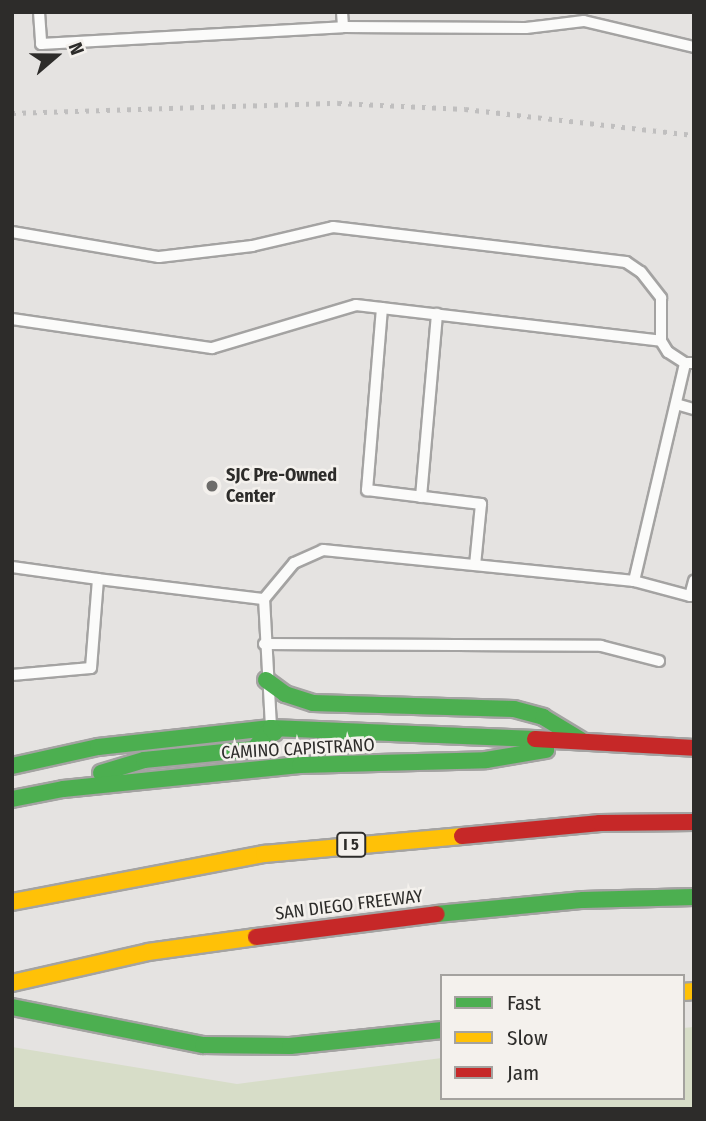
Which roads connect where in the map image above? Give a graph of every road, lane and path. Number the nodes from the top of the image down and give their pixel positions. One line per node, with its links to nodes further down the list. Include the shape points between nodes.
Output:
1 (39, 12): 4 (lane, via 41,44)
2 (342, 12): 4 (lane)
3 (583, 17): 4 (lane, via 526,27); 5 (lane)
4 (343, 27)
5 (694, 47)
6 (12, 232): 10 (lane, via 159,257 252,246 332,227 626,262 641,272 661,298)
7 (382, 308): 8 (lane); 9 (lane, via 356,305 212,348); 14 (lane, via 367,490)
8 (437, 314): 10 (lane); 14 (lane)
9 (12, 319)
10 (661, 341): 11 (lane, via 668,352)
11 (689, 363): 12 (lane)
12 (676, 404): 13 (lane); 18 (lane)
13 (694, 409)
14 (421, 497): 15 (lane, via 481,504)
15 (475, 565): 18 (lane); 20 (lane, via 323,550 294,563)
16 (12, 568): 17 (lane)
17 (98, 579): 20 (lane); 23 (lane, via 91,668)
18 (634, 581): 19 (lane, via 690,596)
19 (694, 581)
20 (264, 599): 21 (lane)
21 (264, 644): 22 (lane, via 601,646); 24 (lane)
22 (659, 661)
23 (12, 675)
24 (266, 680): 25 (lane); 26 (main road, via 285,694 313,702 514,709 543,717)
25 (271, 728): 26 (main road, CAMINO CAPISTRANO, via 479,734); 29 (main road, via 297,747); 30 (main road, CAMINO CAPISTRANO, via 148,740); 32 (main road, via 254,749 144,760 114,767)
26 (587, 743): 27 (main road, CAMINO CAPISTRANO); 29 (main road, CAMINO CAPISTRANO)
27 (694, 748)
28 (12, 752): 30 (main road)
29 (524, 754): 32 (main road, CAMINO CAPISTRANO, via 446,762 300,765)
30 (40, 761): 31 (main road, CAMINO CAPISTRANO)
31 (12, 766)
32 (63, 789): 33 (main road, CAMINO CAPISTRANO)
33 (12, 799)
34 (694, 822): 36 (main road, I 5, via 600,823 264,855)
35 (694, 897): 37 (main road, SAN DIEGO FREEWAY, via 583,900 380,919 148,952)
36 (12, 902)
37 (12, 983)
38 (12, 1007): 39 (main road, via 203,1045 290,1046)
39 (440, 1030)

